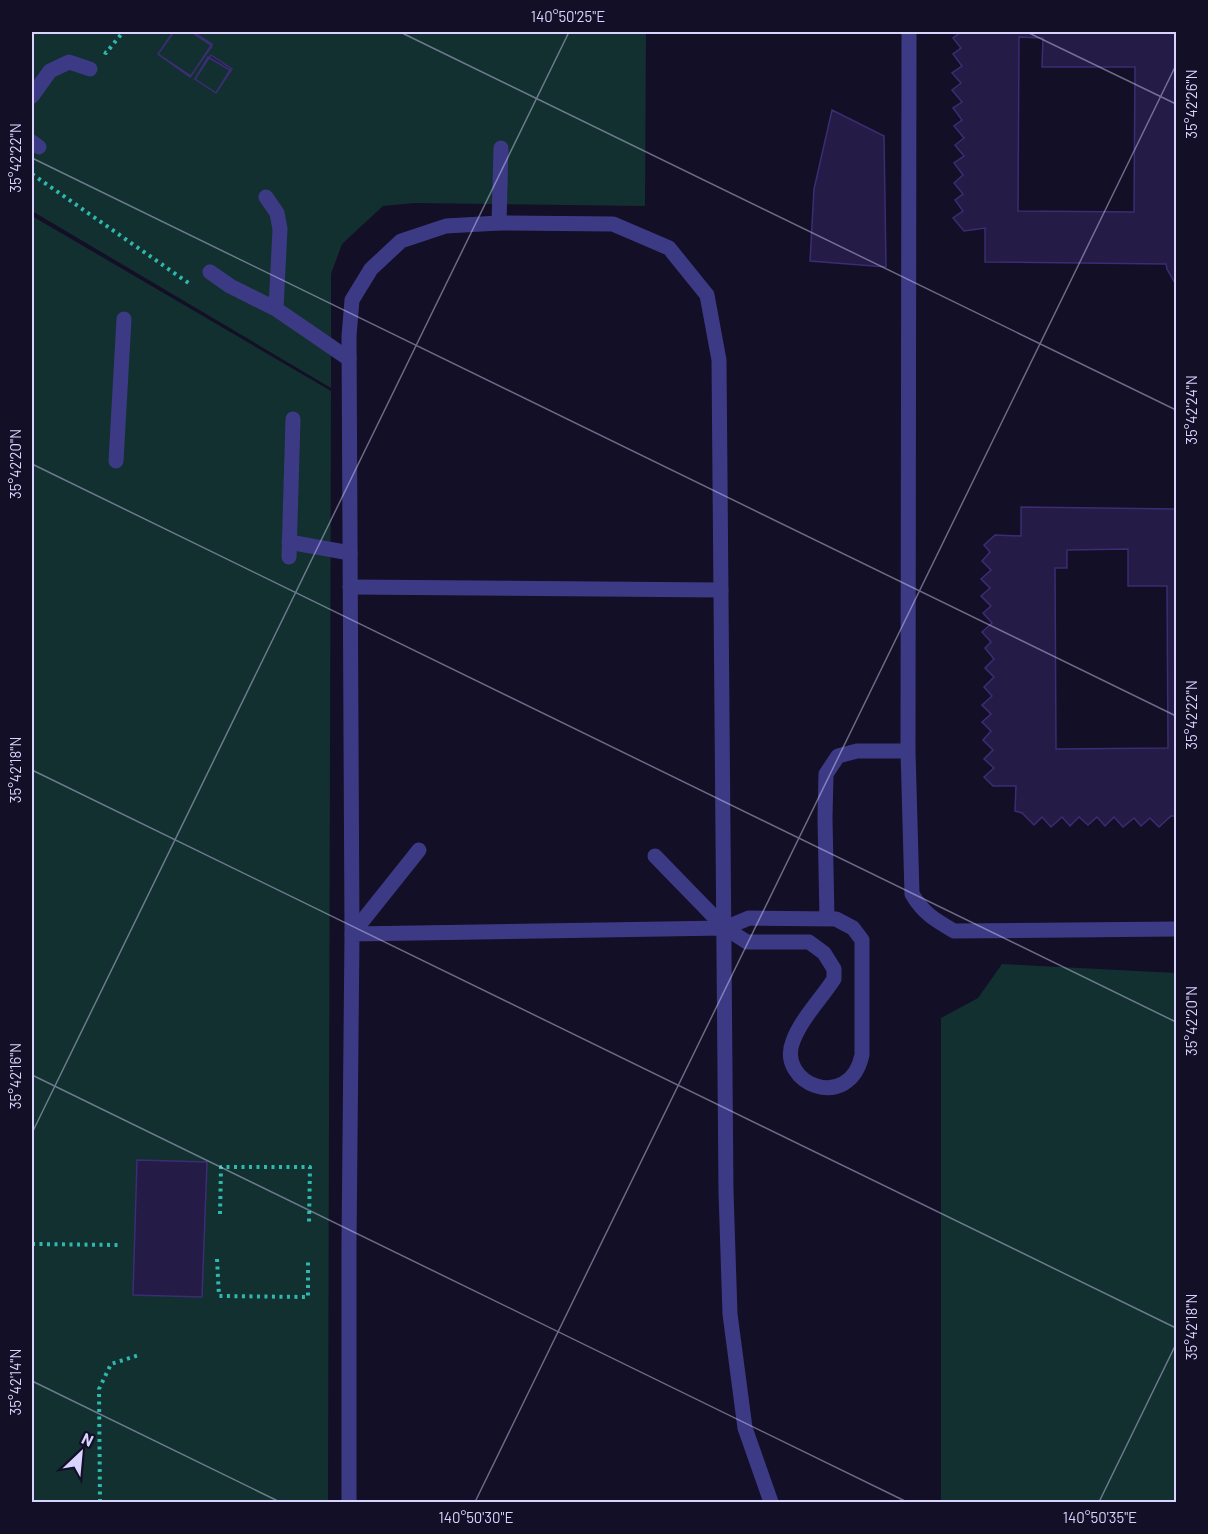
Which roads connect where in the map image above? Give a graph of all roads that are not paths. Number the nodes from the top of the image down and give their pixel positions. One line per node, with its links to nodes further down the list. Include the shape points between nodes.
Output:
1 (909, 32): 16 (street)
2 (90, 69): 3 (street, via 69,62 59,66 50,71)
3 (32, 96)
4 (501, 148): 6 (street)
5 (266, 197): 8 (street, via 277,213 280,229)
6 (498, 223): 10 (street, via 446,226 401,241 371,269 352,300); 15 (street, via 613,224 669,248 707,295 718,360)
7 (210, 272): 8 (street)
8 (276, 309): 10 (street)
9 (124, 320): 12 (street)
10 (349, 358): 13 (street)
11 (293, 419): 13 (street, via 289,549)
12 (116, 461)
13 (350, 553): 14 (street)
14 (350, 587): 15 (street); 22 (street)
15 (721, 590): 20 (street)
16 (908, 751): 19 (street, via 857,751 838,756 826,774); 21 (street, via 912,894 921,909 937,922 954,931)
17 (419, 850): 22 (street)
18 (655, 856): 20 (street)
19 (826, 919): 20 (street, via 748,918); 20 (street, via 836,919 853,928 862,940 862,1055 859,1069 831,1089 817,1088 803,1079 789,1056 800,1027 834,979 834,969 824,953 810,942 747,942)
20 (725, 928): 22 (street); 24 (street, via 730,1314 745,1428)
21 (1176, 928)
22 (352, 934): 23 (street)
23 (350, 1503)
24 (771, 1503)

